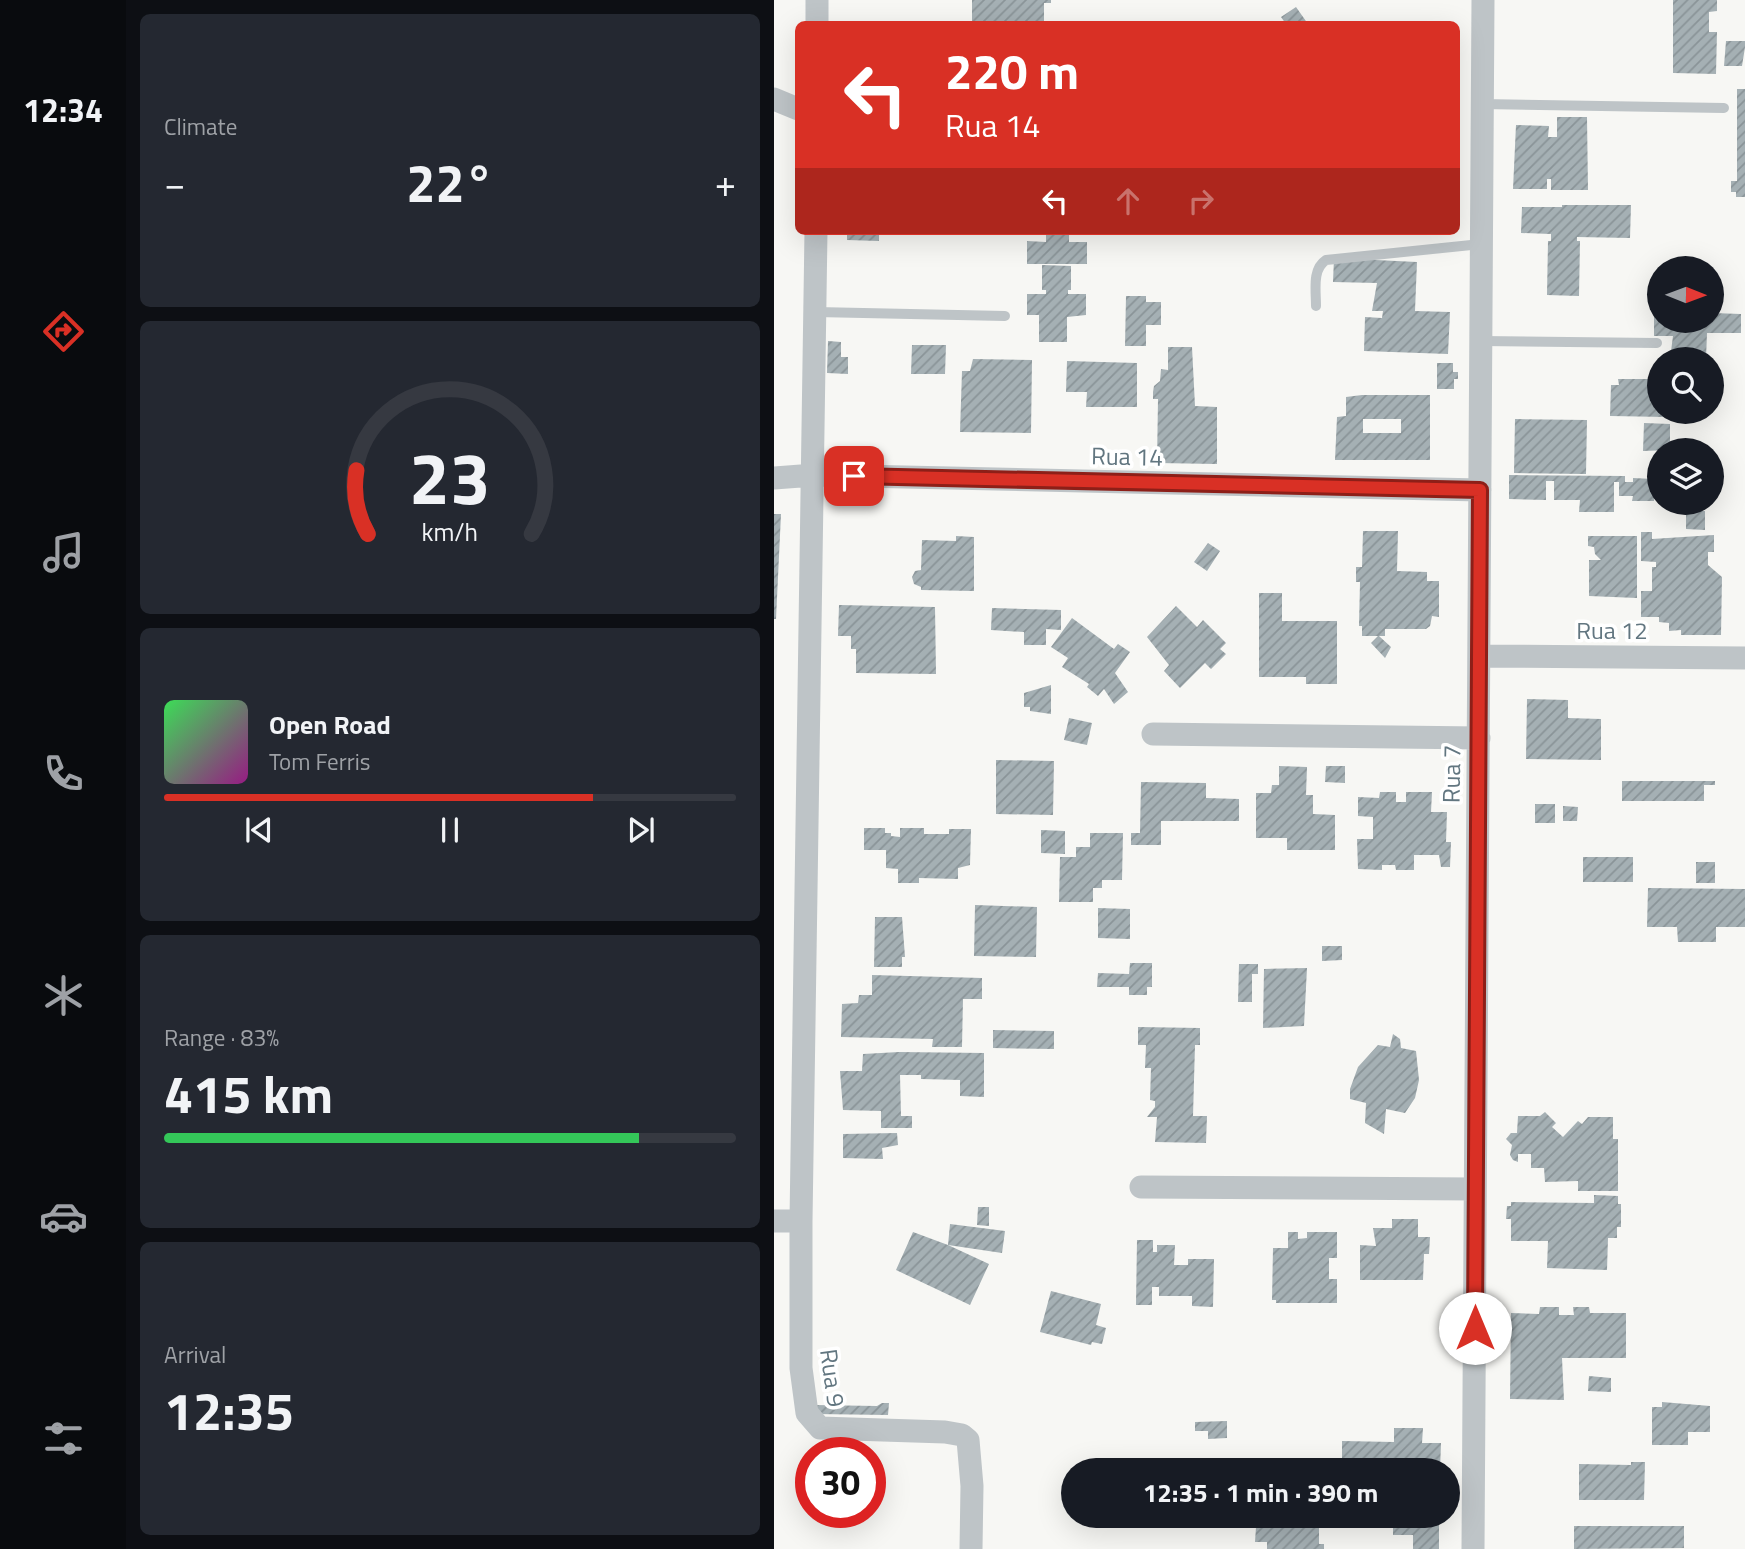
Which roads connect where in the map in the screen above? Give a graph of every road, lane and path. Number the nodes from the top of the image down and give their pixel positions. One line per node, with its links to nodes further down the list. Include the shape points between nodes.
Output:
1 (817, 0): 3 (street)
2 (1483, 0): 5 (street, Rua 7)
3 (817, 21)
4 (774, 99): 6 (street)
5 (1482, 104): 7 (lane); 9 (street, Rua 7)
6 (795, 108)
7 (1724, 108)
8 (816, 235): 11 (street, Rua 9)
9 (1481, 244): 10 (lane, via 1326,260 1316,271); 13 (street, Rua 7)
10 (1316, 306)
11 (816, 312): 12 (lane); 15 (street, Rua 9)
12 (1005, 316)
13 (1481, 341): 14 (lane); 17 (street, Rua 7)
14 (1657, 343)
15 (814, 475): 16 (street, Rua 14); 17 (street, Rua 14); 25 (street, Rua 9)
16 (774, 478)
17 (1480, 490): 18 (street, Rua 7)
18 (1479, 656): 19 (street, Rua 12); 21 (street, Rua 7)
19 (1745, 658)
20 (1153, 734): 21 (street)
21 (1479, 738): 23 (street, Rua 7)
22 (1141, 1187): 23 (street)
23 (1475, 1189): 27 (street, Rua 7)
24 (774, 1221): 25 (street)
25 (801, 1221): 26 (street, Rua 9, via 801,1368 807,1413 820,1428 962,1435 971,1453)
26 (971, 1549)
27 (1473, 1549)

